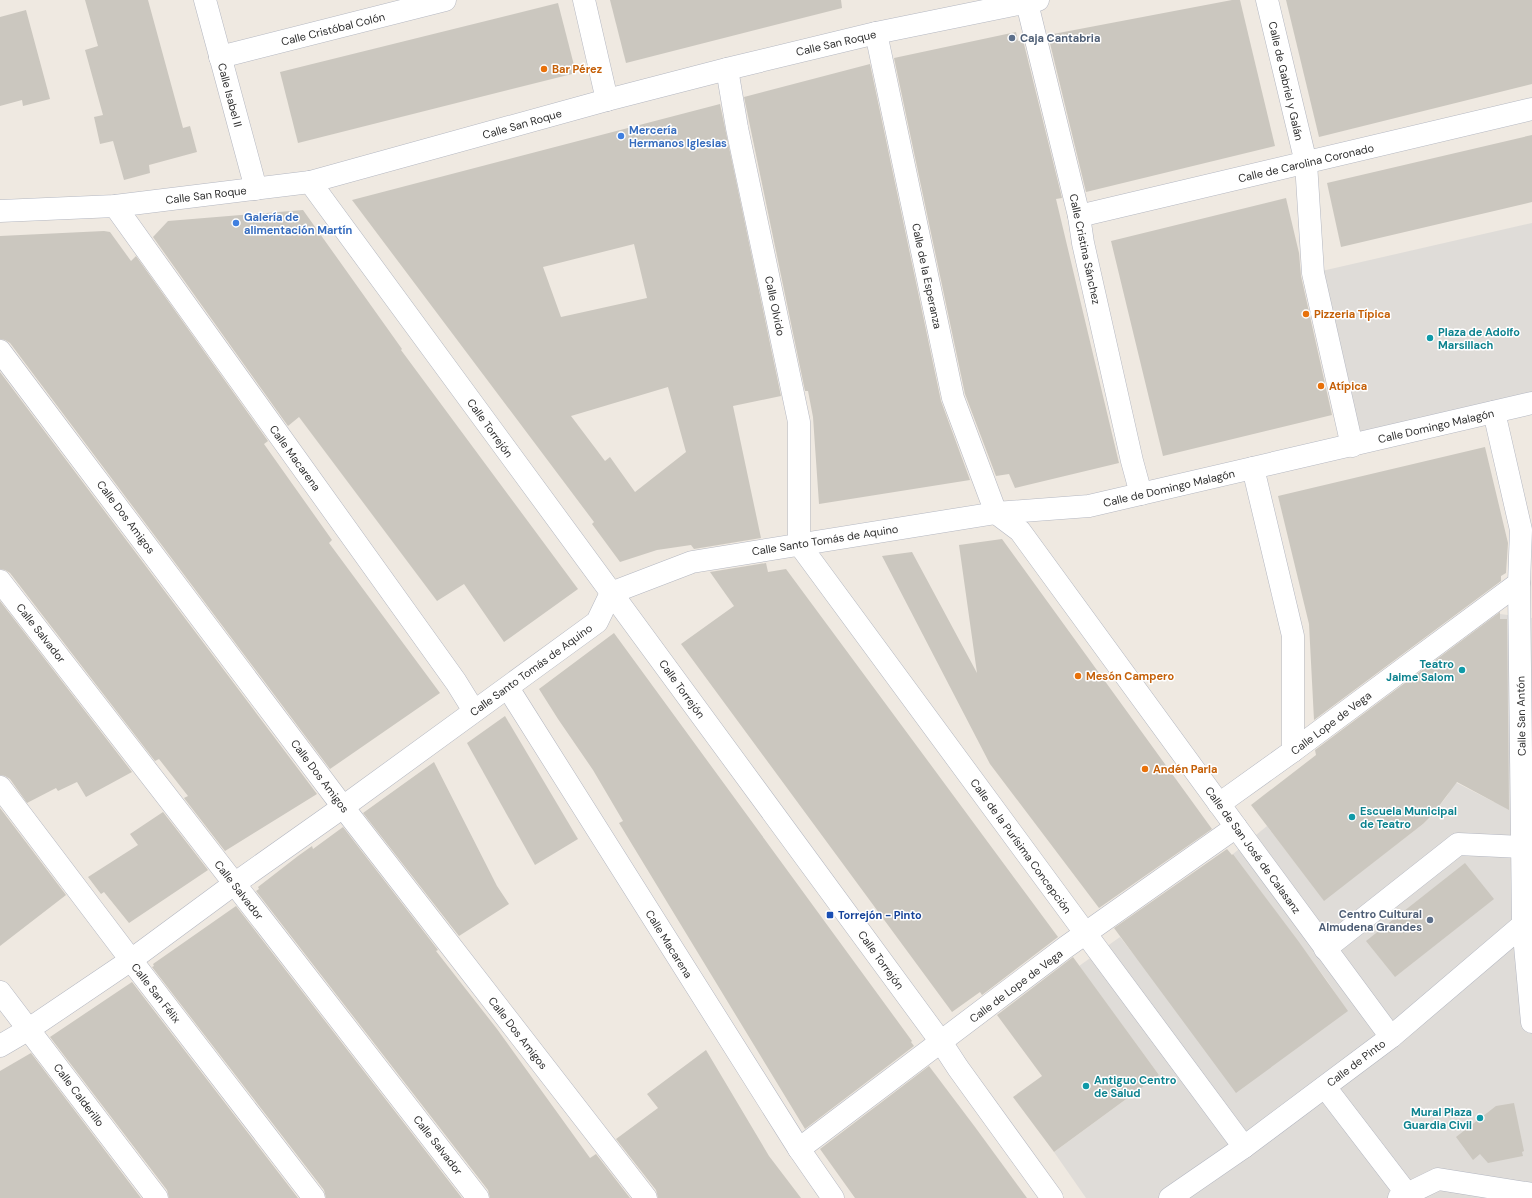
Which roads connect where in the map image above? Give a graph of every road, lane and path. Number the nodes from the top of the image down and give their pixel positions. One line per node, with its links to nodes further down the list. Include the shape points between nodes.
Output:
1 (205, 0): 7 (street, Calle Isabel II)
2 (445, 0): 7 (street, Calle Cristóbal Colón)
3 (584, 0): 9 (street)
4 (1267, 0): 11 (street, Calle de Gabriel y Galán)
5 (1033, 2): 6 (street, Calle San Roque); 16 (street, Calle Cristina Sánchez)
6 (876, 33): 8 (street, Calle San Roque); 23 (street, Calle de la Esperanza, via 953,398)
7 (220, 57): 13 (street, Calle Isabel II)
8 (727, 69): 9 (street, Calle San Roque); 24 (street, Calle Olvido, via 799,422)
9 (607, 100): 12 (street, Calle San Roque)
10 (1532, 109): 11 (street, Calle de Carolina Coronado)
11 (1306, 163): 16 (street, Calle de Carolina Coronado); 20 (street, Calle de Gabriel y Galán, via 1313,273)
12 (310, 182): 13 (street, Calle San Roque); 27 (street, Calle Torrejón)
13 (256, 189): 14 (street, Calle San Roque)
14 (115, 206): 15 (street, Calle San Roque); 29 (street, Calle Macarena, via 456,682)
15 (0, 211)
16 (1079, 216): 22 (street, Calle Cristina Sánchez)
17 (0, 350): 33 (street, Calle Dos Amigos)
18 (1532, 403): 19 (street, Calle Domingo Malagón)
19 (1494, 412): 20 (street, Calle Domingo Malagón); 26 (street, Calle San Antón, via 1521,530)
20 (1346, 447): 21 (street, Calle de Domingo Malagón)
21 (1253, 468): 22 (street, Calle de Domingo Malagón); 30 (street, via 1293,636)
22 (1141, 494): 23 (street, Calle de Domingo Malagón, via 1089,506)
23 (996, 513): 24 (street, Calle Santo Tomás de Aquino); 32 (street, Calle de San José de Calasanz, via 1020,531)
24 (799, 544): 27 (street, Calle Santo Tomás de Aquino, via 692,562); 38 (street, Calle de la Purísima Concepción)
25 (0, 581): 36 (street, Calle Salvador)
26 (1519, 583): 30 (street, Calle Lope de Vega); 35 (street, Calle San Antón)
27 (611, 593): 28 (street, Calle Santo Tomás de Aquino, via 597,622); 45 (street, Calle Torrejón)
28 (508, 688): 29 (street, Calle Santo Tomás de Aquino); 49 (street, Calle Macarena)
29 (474, 711): 33 (street, Calle Santo Tomás de Aquino)
30 (1294, 751): 32 (street, Calle Lope de Vega)
31 (0, 787): 40 (street, Calle San Félix)
32 (1220, 804): 34 (street, Calle de San José de Calasanz)
33 (343, 807): 36 (street, Calle Santo Tomás de Aquino); 55 (street, Calle Dos Amigos)
34 (1236, 827): 38 (street, Calle de Lope de Vega); 39 (street, Calle de San José de Calasanz)
35 (1522, 847): 37 (street, Calle San Antón); 39 (street, via 1458,844)
36 (234, 884): 40 (street, Calle Santo Tomás de Aquino); 54 (street, Calle Salvador)
37 (1528, 920): 42 (street, Calle San Antón); 44 (street, Calle de Pinto)
38 (1086, 934): 45 (street, Calle de Lope de Vega); 48 (street, Calle de la Purísima Concepción)
39 (1325, 949): 44 (street, Calle de San José de Calasanz)
40 (131, 960): 43 (street, Calle Santo Tomás de Aquino); 53 (street, Calle San Félix)
41 (0, 992): 43 (street, Calle Calderillo)
42 (1532, 1022)
43 (29, 1029): 46 (street); 52 (street, Calle Calderillo)
44 (1390, 1037): 47 (street, Calle de Pinto)
45 (941, 1042): 49 (street, Calle de Lope de Vega); 57 (street, Calle Torrejón)
46 (0, 1046)
47 (1325, 1087): 48 (street, Calle de Pinto); 51 (street)
48 (1244, 1147): 58 (street, Calle de Pinto)
49 (799, 1149): 56 (street, Calle Macarena)
50 (1532, 1194): 51 (street, via 1438,1179)
51 (1403, 1196)
52 (157, 1198)
53 (314, 1198)
54 (478, 1198)
55 (646, 1198)
56 (833, 1198)
57 (1052, 1198)
58 (1170, 1198)

